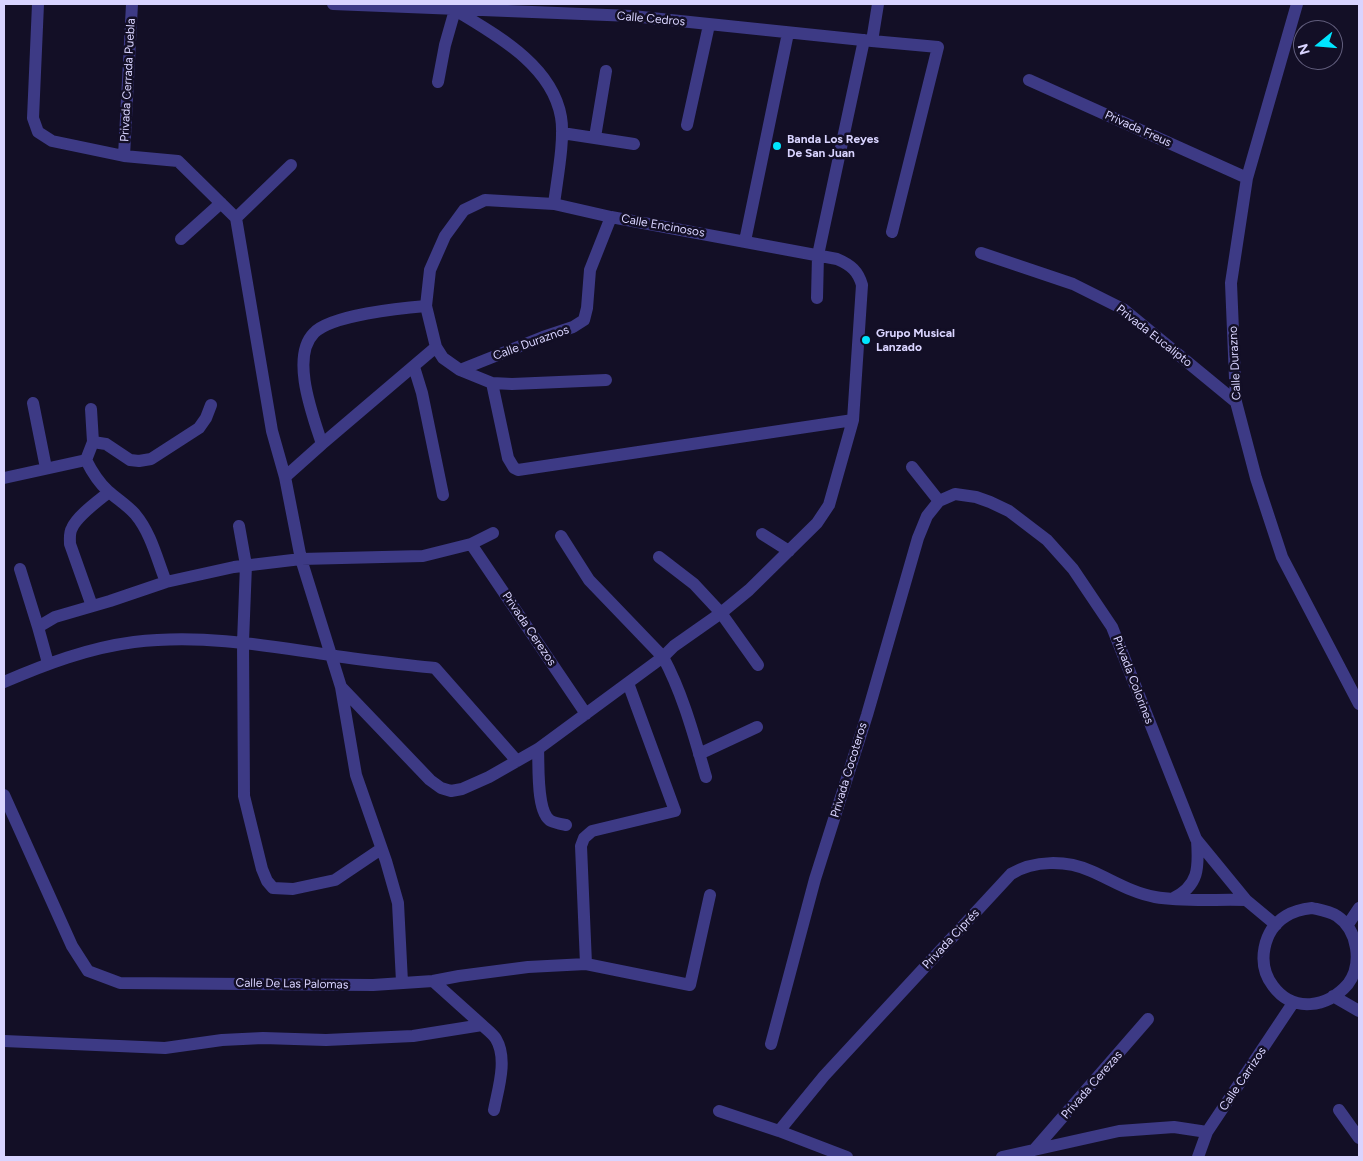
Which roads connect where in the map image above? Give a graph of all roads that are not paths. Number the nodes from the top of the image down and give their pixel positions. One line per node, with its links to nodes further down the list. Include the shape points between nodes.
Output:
1 (38, 4): 17 (street, via 33,118 38,132 52,141)
2 (132, 4): 17 (street, Privada Cerrada Puebla)
3 (333, 4): 6 (street, Calle Cedros)
4 (878, 4): 9 (street)
5 (1297, 4): 19 (street, Calle Durazno)
6 (455, 10): 7 (street, Calle Cedros, via 632,16); 12 (street); 14 (street, via 508,42 543,77 555,95)
7 (709, 25): 8 (street, Calle Cedros); 13 (street)
8 (788, 33): 9 (street, Calle Cedros); 26 (street)
9 (868, 41): 24 (street, Calle Cedros, via 938,47); 28 (street)
10 (606, 71): 15 (street)
11 (1028, 80): 19 (street, Privada Freus)
12 (438, 82)
13 (687, 125)
14 (562, 132): 15 (street); 21 (street)
15 (596, 137): 16 (street)
16 (634, 144)
17 (124, 156): 20 (street, via 178,161)
18 (291, 164): 23 (street)
19 (1247, 178): 36 (street, Calle Durazno, via 1231,282)
20 (221, 203): 23 (street); 25 (street)
21 (554, 204): 22 (street, Calle Encinosos); 30 (street, Calle Encinosos, via 485,200 464,210 445,236 430,270)
22 (611, 217): 26 (street, Calle Encinosos); 33 (street, Calle Duraznos, via 590,270 584,320 573,328)
23 (236, 218): 47 (street, via 272,431)
24 (892, 232)
25 (182, 239)
26 (744, 242): 28 (street, Calle Encinosos)
27 (981, 253): 36 (street, Privada Eucalipto, via 1073,284 1123,309)
28 (818, 255): 29 (street); 40 (street, Calle Encinosos, via 850,264 859,274 862,285)
29 (817, 298)
30 (426, 306): 31 (street, Calle Encinosos); 42 (street, via 389,309 327,323 314,333 303,360 307,392)
31 (436, 347): 32 (street); 33 (street, via 443,358)
32 (414, 367): 42 (street); 49 (street)
33 (460, 370): 35 (street)
34 (606, 380): 35 (street)
35 (492, 383): 40 (street, via 508,458 514,468 523,470)
36 (1236, 402): 73 (street, Calle Durazno, via 1282,557)
37 (33, 404): 45 (street)
38 (211, 405): 41 (street, via 199,428 151,459 130,460 106,444)
39 (91, 409): 41 (street)
40 (853, 420): 56 (street, Calle Encinosos, via 829,505 817,523)
41 (93, 442): 43 (street)
42 (322, 444): 47 (street)
43 (86, 460): 45 (street); 48 (street, via 94,476)
44 (912, 467): 50 (street)
45 (46, 468): 46 (street)
46 (4, 478)
47 (285, 478): 58 (street)
48 (109, 492): 61 (street, via 136,515 148,535); 62 (street, via 71,529 70,544)
49 (443, 495)
50 (940, 501): 82 (street, Privada Colorines, via 955,494 976,497 1009,511 1047,540 1073,569 1112,627); 99 (street, Privada Cocoteros, via 928,516 918,538 815,879)
51 (239, 526): 59 (street)
52 (493, 533): 55 (street)
53 (762, 534): 56 (street)
54 (561, 536): 67 (street, via 589,580)
55 (471, 544): 58 (street, via 423,556); 74 (street, Privada Cerezos)
56 (789, 551): 63 (street, Calle Encinosos)
57 (659, 557): 63 (street, via 694,584)
58 (301, 559): 59 (street); 66 (street)
59 (246, 565): 61 (street); 65 (street)
60 (20, 570): 64 (street)
61 (166, 582): 62 (street)
62 (92, 606): 64 (street, via 55,617)
63 (721, 613): 67 (street, Calle Encinosos); 69 (street)
64 (38, 627): 68 (street)
65 (243, 642): 66 (street); 68 (street, via 188,639 132,642); 83 (street, via 244,796 267,881 273,888 293,889 335,880)
66 (332, 656): 72 (street); 78 (street, via 435,668)
67 (663, 657): 71 (street, Calle Encinosos); 77 (street, via 684,706)
68 (48, 663): 70 (street)
69 (758, 665)
70 (4, 682)
71 (628, 683): 74 (street, Calle Encinosos); 90 (street, via 675,811 592,832 584,838 581,846)
72 (341, 687): 78 (street, Calle Encinosos, via 440,788 462,789); 83 (street, via 356,775)
73 (1359, 704)
74 (586, 714): 76 (street, Calle Encinosos)
75 (757, 727): 77 (street)
76 (538, 749): 78 (street, Calle Encinosos); 81 (street, via 544,815 551,821)
77 (699, 754): 79 (street)
78 (517, 761)
79 (706, 777)
80 (4, 795): 92 (street, Calle De Las Palomas, via 72,946 88,971 120,983 373,985)
81 (566, 825)
82 (1196, 839): 85 (street, via 1197,871 1191,886); 86 (street, Privada Colorines)
83 (382, 849): 92 (street, via 398,904)
84 (710, 895): 90 (street, Calle De Las Palomas, via 690,984)
85 (1172, 899): 86 (street, Privada Ciprés); 103 (street, Privada Ciprés, via 1133,891 1089,870 1048,862 1010,874 824,1076)
86 (1246, 900): 88 (street, Privada Colorines)
87 (1359, 908): 89 (street)
88 (1276, 925): 89 (street, via 1298,910 1312,908 1325,910); 94 (street, via 1263,950 1264,965 1269,981)
89 (1348, 926): 93 (street, via 1358,954 1356,970 1348,983)
90 (586, 964): 91 (street, Calle De Las Palomas, via 528,967)
91 (433, 981): 92 (street, Calle De Las Palomas); 97 (street)
92 (402, 982)
93 (1333, 996): 94 (street, via 1319,1003); 95 (street)
94 (1293, 1003): 104 (street, Calle Carrizos)
95 (1359, 1011)
96 (1148, 1019): 106 (street, Privada Cerezas)
97 (482, 1025): 98 (street, via 413,1036 239,1039 165,1048); 100 (street, via 496,1038 500,1052)
98 (4, 1041)
99 (771, 1044)
100 (494, 1110)
101 (1339, 1110): 105 (street)
102 (719, 1111): 103 (street)
103 (779, 1131): 107 (street)
104 (1208, 1132): 106 (street, via 1174,1127 1118,1131); 109 (street, Calle Carrizos)
105 (1359, 1138)
106 (1034, 1150): 108 (street)
107 (847, 1157)
108 (1002, 1157)
109 (1198, 1157)

